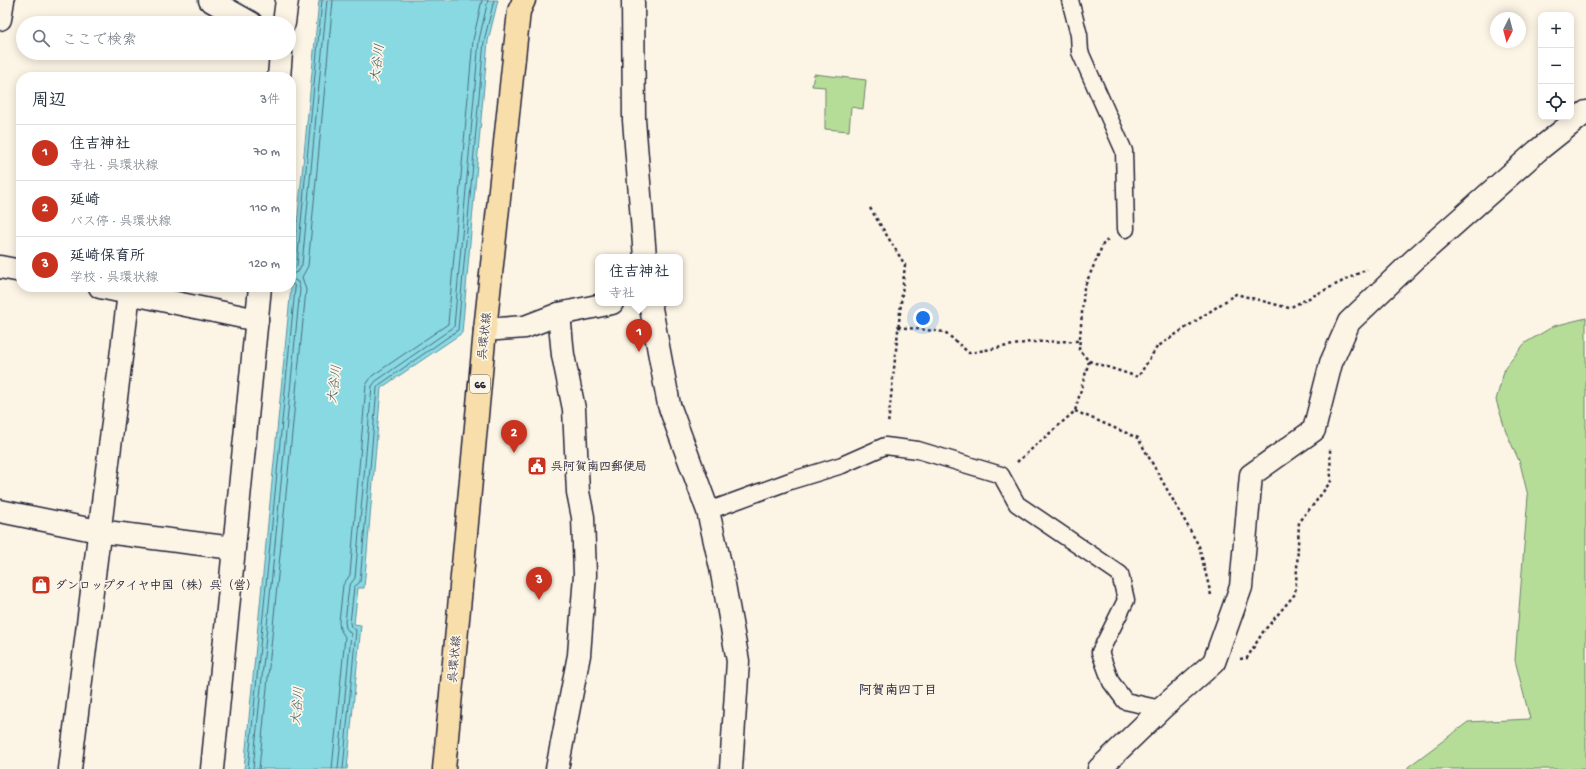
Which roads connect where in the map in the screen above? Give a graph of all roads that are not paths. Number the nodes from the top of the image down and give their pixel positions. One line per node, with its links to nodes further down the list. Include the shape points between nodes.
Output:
1 (3, 0): 9 (street)
2 (210, 0): 7 (street)
3 (287, 0): 8 (street)
4 (524, 0): 24 (main road, 呉環状線 / 66, via 519,11)
5 (633, 0): 14 (street, via 634,120)
6 (1070, 0): 13 (lane, via 1079,35 1080,52 1124,151)
7 (238, 16)
8 (285, 16)
9 (0, 18)
10 (280, 60): 11 (street)
11 (279, 72)
12 (1586, 112): 29 (street, via 1537,151 1403,270 1349,322 1331,363 1314,430 1251,475 1241,587 1214,662)
13 (1126, 229)
14 (645, 254)
15 (0, 267): 16 (street)
16 (16, 270)
17 (124, 292): 19 (street)
18 (260, 292): 23 (street)
19 (129, 293): 23 (street); 27 (street)
20 (598, 306): 22 (street)
21 (651, 306): 26 (street, via 669,405)
22 (559, 314): 24 (street, via 525,327); 33 (street, via 563,355 574,409 585,576 579,655)
23 (257, 320): 28 (street)
24 (485, 330): 32 (main road, 呉環状線 / 66)
25 (0, 511): 27 (street)
26 (708, 512): 29 (lane, via 790,481 842,465 885,446 918,450 1001,475 1017,504 1120,574 1126,600 1100,652 1111,682 1125,701); 34 (street, via 722,568 738,661)
27 (98, 531): 28 (street); 30 (street)
28 (233, 548): 31 (street)
29 (1161, 709): 35 (street)
30 (70, 769)
31 (212, 769)
32 (444, 769)
33 (557, 769)
34 (731, 769)
35 (1099, 769)

